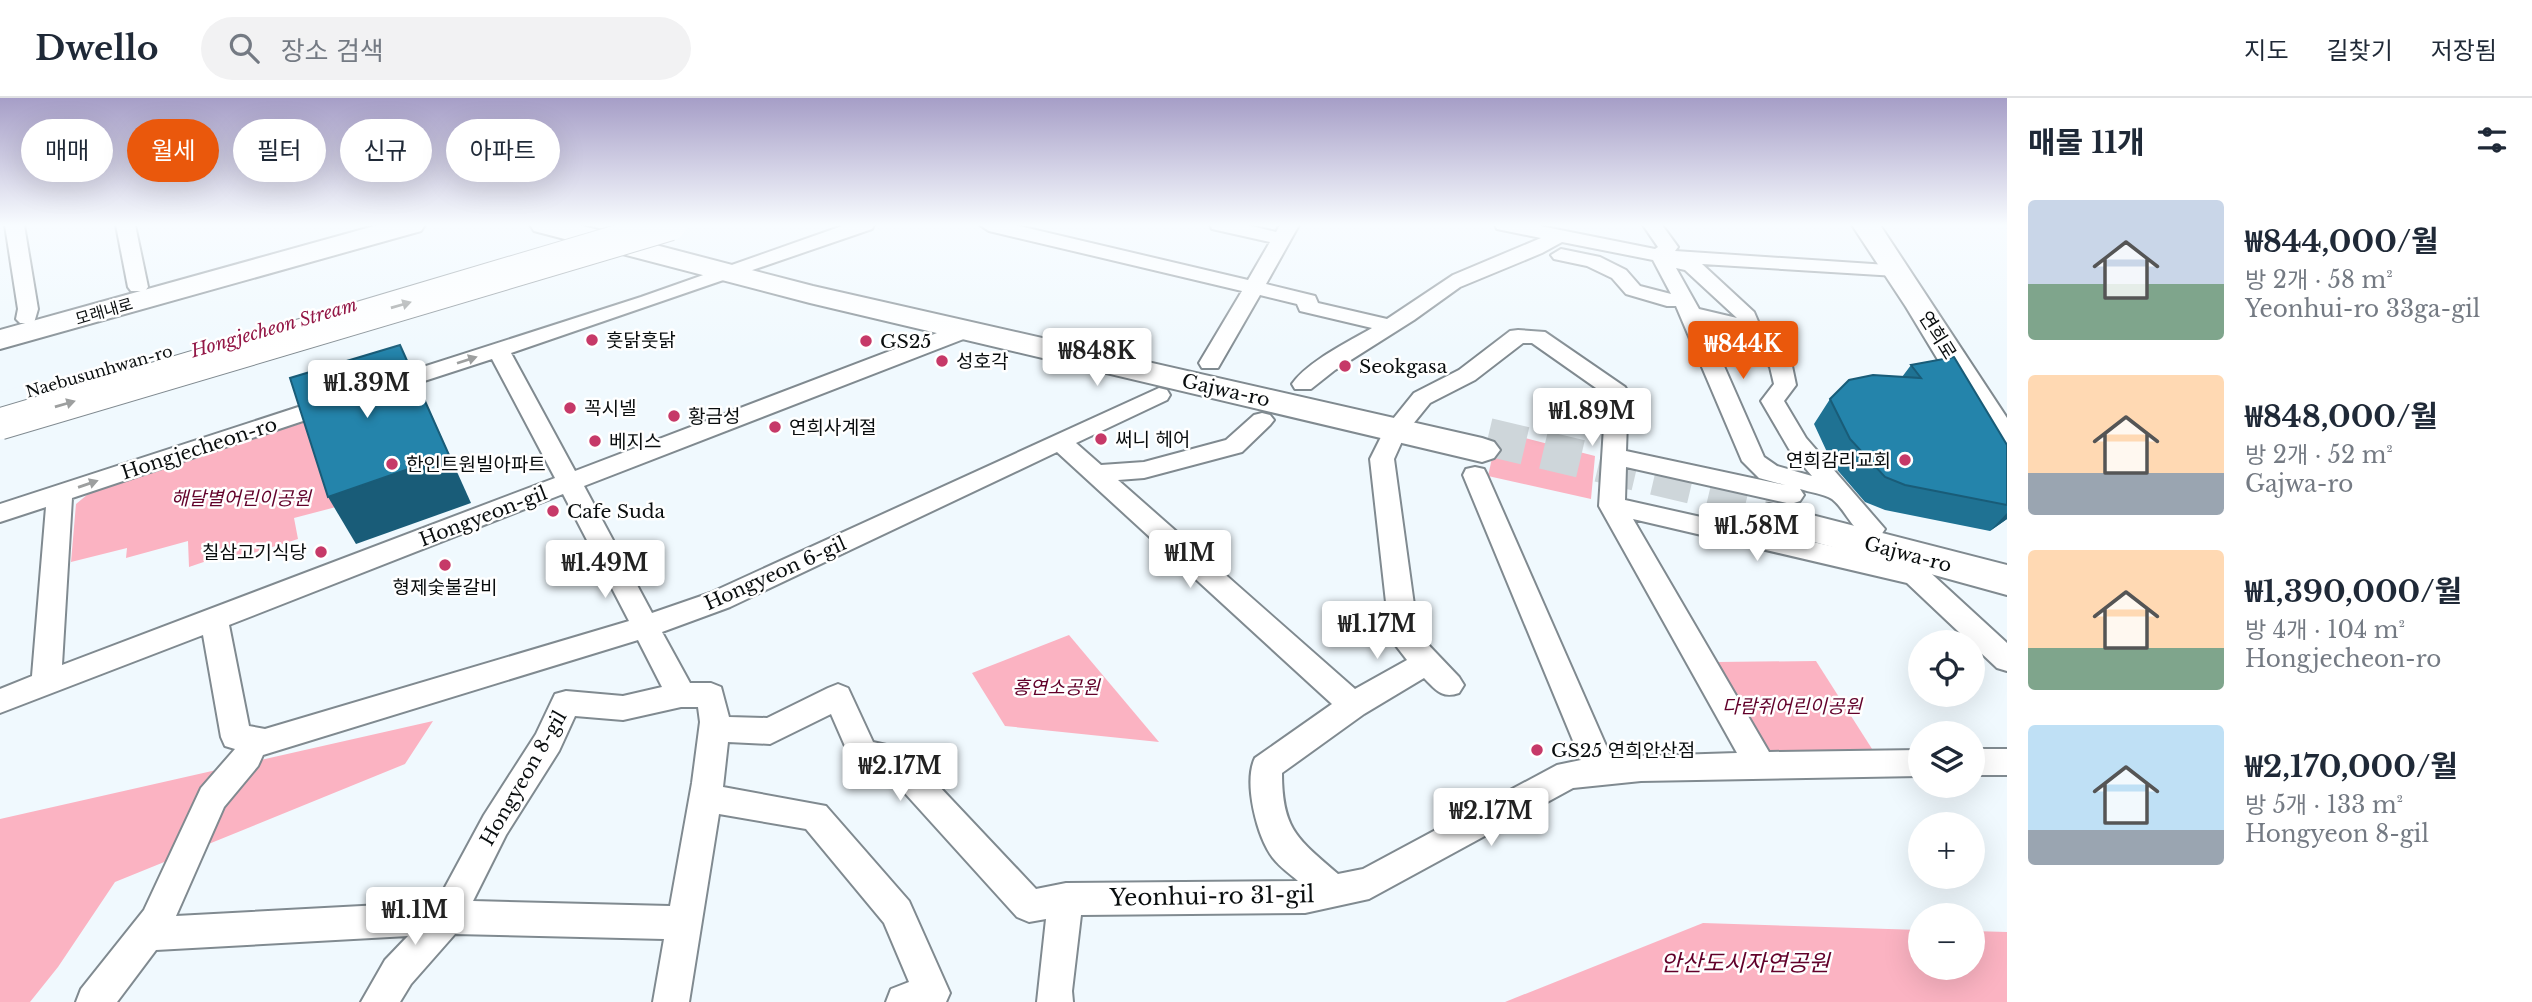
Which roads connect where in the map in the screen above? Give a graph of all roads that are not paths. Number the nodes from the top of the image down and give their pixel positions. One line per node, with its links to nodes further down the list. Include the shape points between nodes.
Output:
1 (21, 267): 23 (street, via 28,309)
2 (134, 267): 20 (street)
3 (210, 267): 20 (main road)
4 (260, 267): 27 (main road, 모래내로)
5 (456, 267): 32 (main road, Naebusunhwan-ro)
6 (528, 267): 35 (main road, Naebusunhwan-ro, one-way to 6, bridge)
7 (703, 267): 19 (main road, Gajwa-ro, bridge)
8 (742, 267): 19 (street, Hongjecheon-ro)
9 (1160, 267): 21 (street)
10 (1266, 267): 21 (street)
11 (1485, 267): 24 (street, via 1457,280)
12 (1605, 267): 22 (street, via 1633,290)
13 (1666, 267): 22 (street)
14 (1693, 267): 25 (street, via 1747,316)
15 (1849, 267): 18 (street)
16 (1894, 267): 18 (main road, 연희로)
17 (1915, 267): 33 (main road)
18 (1896, 270): 38 (main road, 연희로)
19 (725, 273): 26 (main road, Gajwa-ro); 28 (street, Hongjecheon-ro); 36 (main road, via 769,274)
20 (138, 287): 23 (main road)
21 (1253, 290): 24 (street, via 1308,300 1307,307); 29 (street)
22 (1687, 306): 25 (street); 46 (street, via 1754,461)
23 (13, 323)
24 (1390, 326): 30 (street, via 1352,347)
25 (1751, 328): 46 (street, via 1781,366 1785,384 1772,401 1797,443)
26 (966, 330): 36 (main road, Gajwa-ro); 42 (street, Hongyeon-gil)
27 (0, 340)
28 (498, 350): 42 (street); 43 (street, Hongjecheon-ro, one-way to 28)
29 (1210, 363)
30 (1303, 384)
31 (1159, 395): 37 (street, Hongyeon 6-gil)
32 (0, 399)
33 (2007, 400)
34 (1262, 420): 40 (street, Gajwa-ro, via 1234,446 1144,470)
35 (0, 424)
36 (1400, 425): 39 (main road, Gajwa-ro); 41 (street, via 1422,398 1467,375 1518,336 1537,337 1618,391); 52 (street, via 1382,459 1404,638)
37 (1059, 441): 40 (street); 50 (street, Hongyeon 6-gil, via 720,600)
38 (2007, 446)
39 (1482, 454): 64 (street)
40 (1096, 474): 57 (street)
41 (1616, 481): 46 (street); 46 (street); 63 (street)
42 (570, 483): 49 (street, Hongyeon-gil); 50 (street)
43 (60, 494): 45 (street, Hongjecheon-ro); 53 (street)
44 (1773, 511): 46 (main road, Gajwa-ro)
45 (0, 513)
46 (1874, 531): 47 (main road); 48 (main road, Gajwa-ro); 51 (street)
47 (2007, 558)
48 (2007, 580)
49 (214, 620): 53 (street, Hongyeon-gil); 59 (street, via 236,737)
50 (646, 627): 55 (street); 59 (street, Hongyeon 6-gil, via 265,742)
51 (2007, 660)
52 (1427, 662): 54 (street); 57 (street)
53 (46, 683): 56 (street, Hongyeon-gil)
54 (1450, 685)
55 (681, 695): 58 (street, Hongyeon 8-gil, via 711,695); 68 (street, Hongyeon 8-gil, via 623,708 566,703 548,743 495,825)
56 (0, 701)
57 (1353, 705): 66 (street, via 1266,767 1266,801 1284,847)
58 (714, 729): 65 (street, Hongyeon 8-gil); 67 (street, via 770,731 838,696 863,753 893,758 1029,906)
59 (254, 740): 70 (street, via 247,757 212,798 156,922)
60 (1985, 762): 61 (street)
61 (2007, 762)
62 (1908, 763): 63 (street, Yeonhui-ro 31-gil)
63 (1760, 765): 64 (street, Yeonhui-ro 31-gil)
64 (1602, 772): 66 (street, Yeonhui-ro 31-gil, via 1568,775 1369,883)
65 (706, 798): 69 (street, Hongyeon 8-gil); 74 (street, via 815,816 897,912 932,993)
66 (1332, 891): 67 (street, Yeonhui-ro 31-gil, via 1305,897)
67 (1066, 899): 75 (street)
68 (447, 918): 69 (street); 70 (street); 72 (street, Hongyeon 8-gil, via 398,972)
69 (684, 923): 73 (street, Hongyeon 8-gil)
70 (146, 934): 71 (street)
71 (93, 1002)
72 (379, 1002)
73 (671, 1002)
74 (905, 1002)
75 (1055, 1002)

